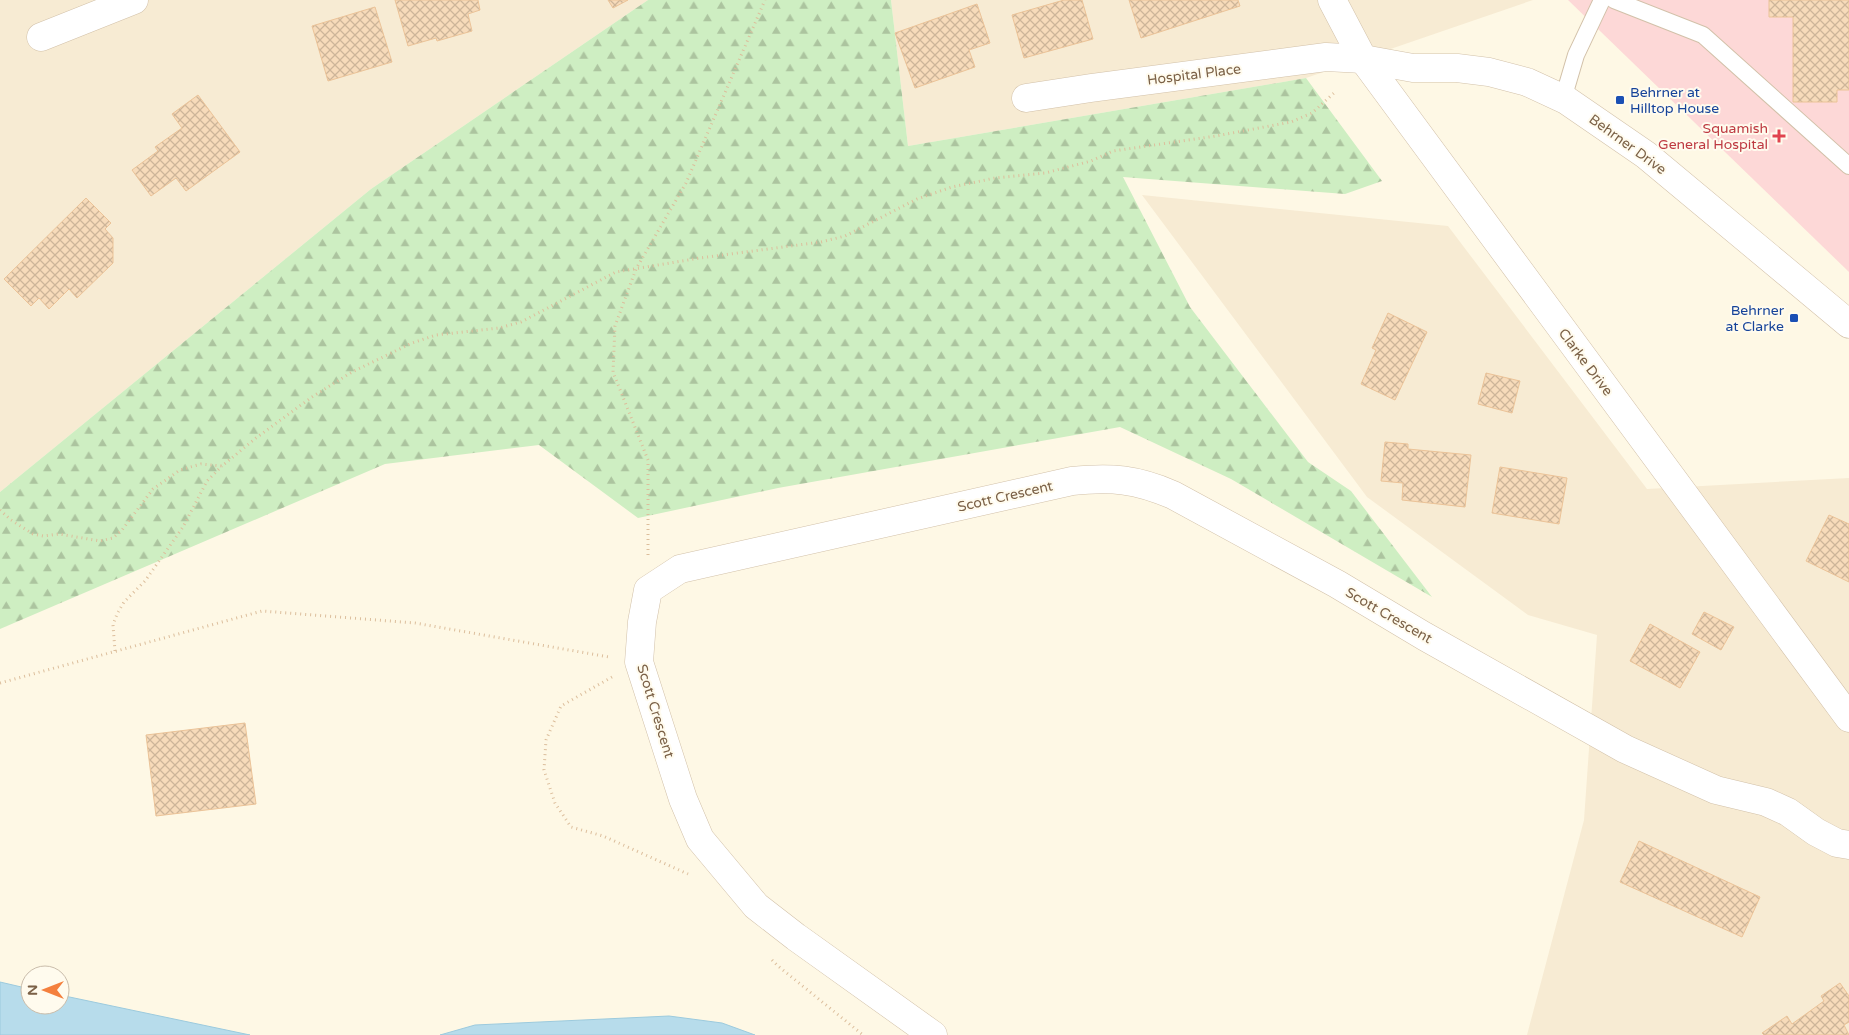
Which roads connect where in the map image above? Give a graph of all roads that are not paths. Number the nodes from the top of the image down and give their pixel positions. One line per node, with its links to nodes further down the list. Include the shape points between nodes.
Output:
1 (134, 0): 5 (street)
2 (1332, 0): 6 (street, Clarke Drive)
3 (1602, 0): 8 (lane, via 1576,55)
4 (1614, 0): 9 (lane, via 1703,35)
5 (41, 37)
6 (1363, 59): 7 (street, Hospital Place, via 1326,57); 8 (street, Behrner Drive, via 1413,68 1488,72 1527,82); 11 (street, Clarke Drive)
7 (1026, 98)
8 (1563, 99): 10 (street, Behrner Drive, via 1646,155)
9 (1849, 166)
10 (1849, 324)
11 (1849, 718)
12 (1849, 845): 13 (street, Scott Crescent, via 1816,832 1788,812 1766,802 1716,790 1625,749 1337,584 1151,485 1100,478 1072,481 680,569 648,590 639,662 700,840 756,906)
13 (933, 1035)

